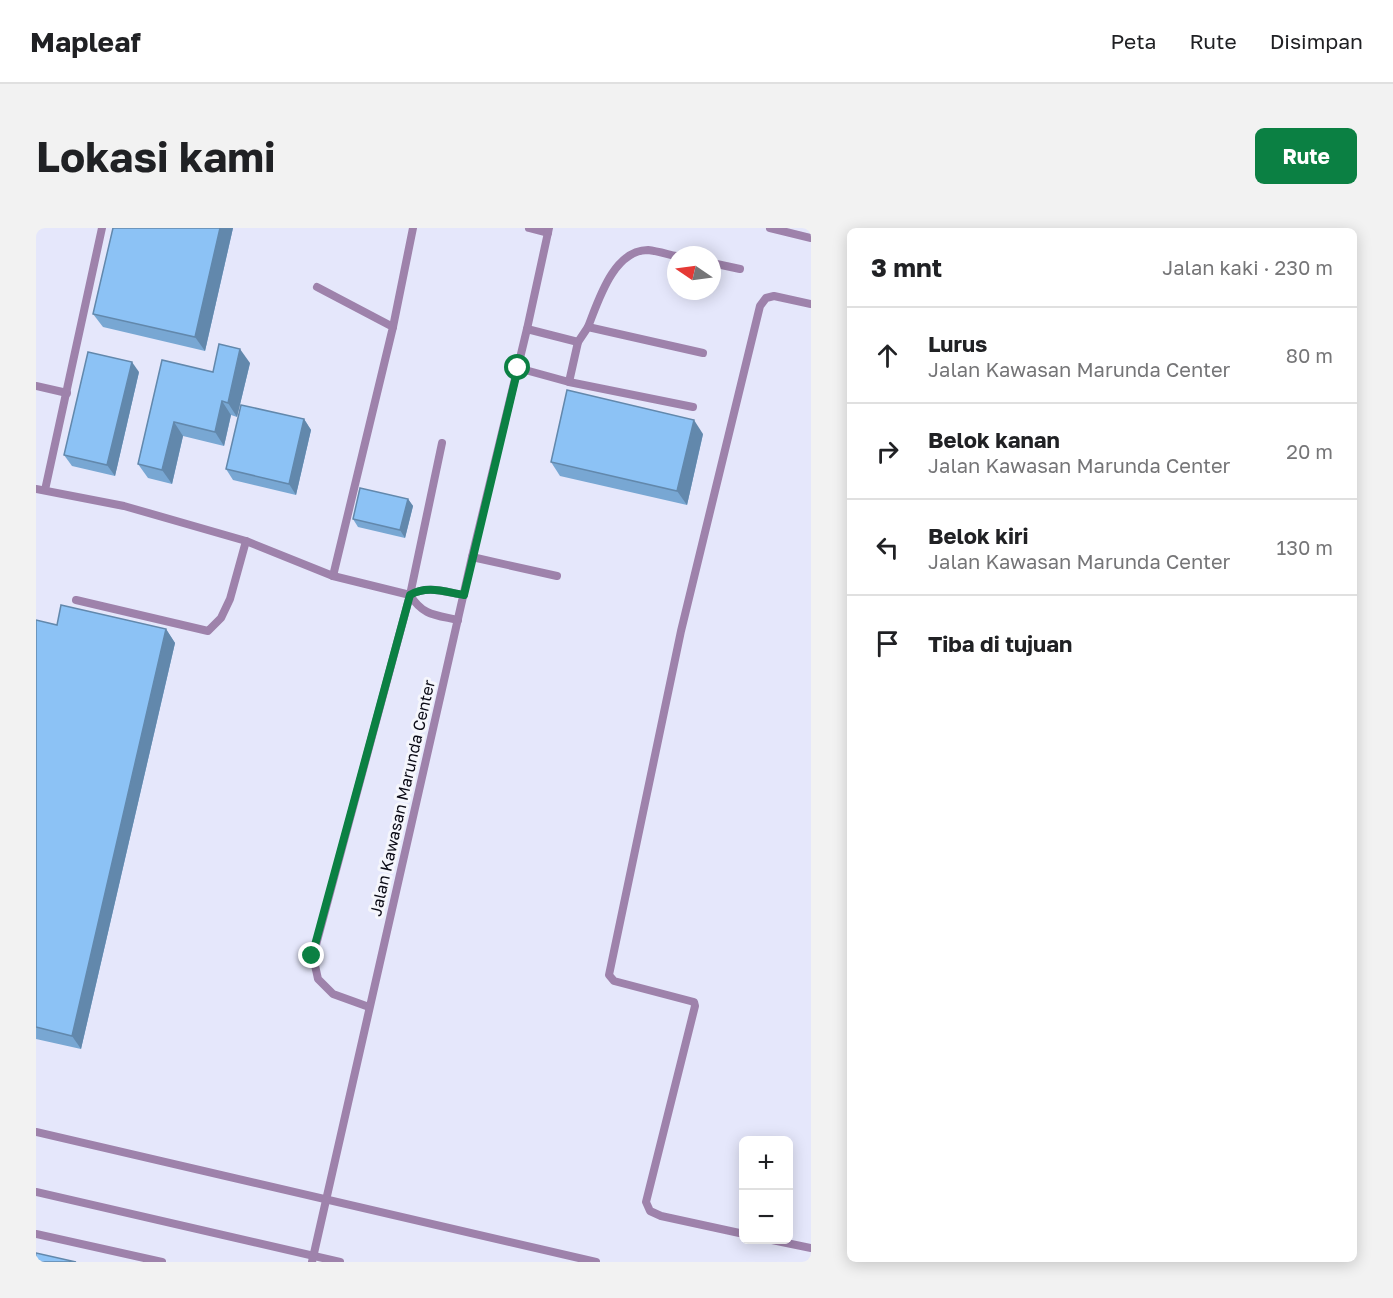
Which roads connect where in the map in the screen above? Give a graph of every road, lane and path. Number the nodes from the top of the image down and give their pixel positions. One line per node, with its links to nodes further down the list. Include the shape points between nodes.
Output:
1 (102, 228): 20 (lane)
2 (413, 228): 12 (lane)
3 (529, 228): 5 (lane, Jalan Kawasan Marunda Center)
4 (770, 228): 6 (lane)
5 (549, 230): 14 (lane, Jalan Kawasan Marunda Center)
6 (811, 238)
7 (667, 254): 13 (lane, via 647,250 631,255 607,280)
8 (721, 265): 9 (lane)
9 (740, 269)
10 (317, 287): 12 (lane)
11 (811, 304): 36 (lane, via 774,296 766,298 760,306 681,631 609,975 614,981 694,1002 695,1006 646,1202 650,1211)
12 (393, 327): 26 (lane)
13 (588, 327): 15 (lane); 16 (lane)
14 (528, 329): 15 (lane); 17 (lane, Jalan Kawasan Marunda Center)
15 (578, 342): 18 (lane)
16 (703, 353)
17 (518, 368): 18 (lane); 25 (lane, Jalan Kawasan Marunda Center)
18 (569, 382): 21 (lane)
19 (36, 386): 20 (lane)
20 (67, 393): 23 (lane)
21 (693, 407)
22 (442, 443): 28 (lane)
23 (41, 490): 24 (lane, via 124,506)
24 (246, 541): 26 (lane); 30 (lane, via 230,599 221,618 208,631)
25 (472, 557): 27 (lane); 29 (lane, Jalan Kawasan Marunda Center)
26 (333, 576): 28 (lane)
27 (556, 576)
28 (410, 595): 29 (lane, via 430,589); 31 (lane, via 423,611); 32 (lane, via 312,956 318,979 333,994)
29 (464, 595): 31 (lane, Jalan Kawasan Marunda Center)
30 (76, 600)
31 (458, 620): 32 (lane, Jalan Kawasan Marunda Center)
32 (369, 1007): 35 (lane, Jalan Kawasan Marunda Center)
33 (36, 1132): 35 (lane)
34 (36, 1192): 40 (lane)
35 (325, 1199): 40 (lane, Jalan Kawasan Marunda Center); 43 (lane)
36 (739, 1233)
37 (36, 1234): 41 (lane)
38 (793, 1244): 39 (lane)
39 (811, 1248)
40 (313, 1259): 42 (lane)
41 (162, 1262)
42 (340, 1262)
43 (596, 1262)

